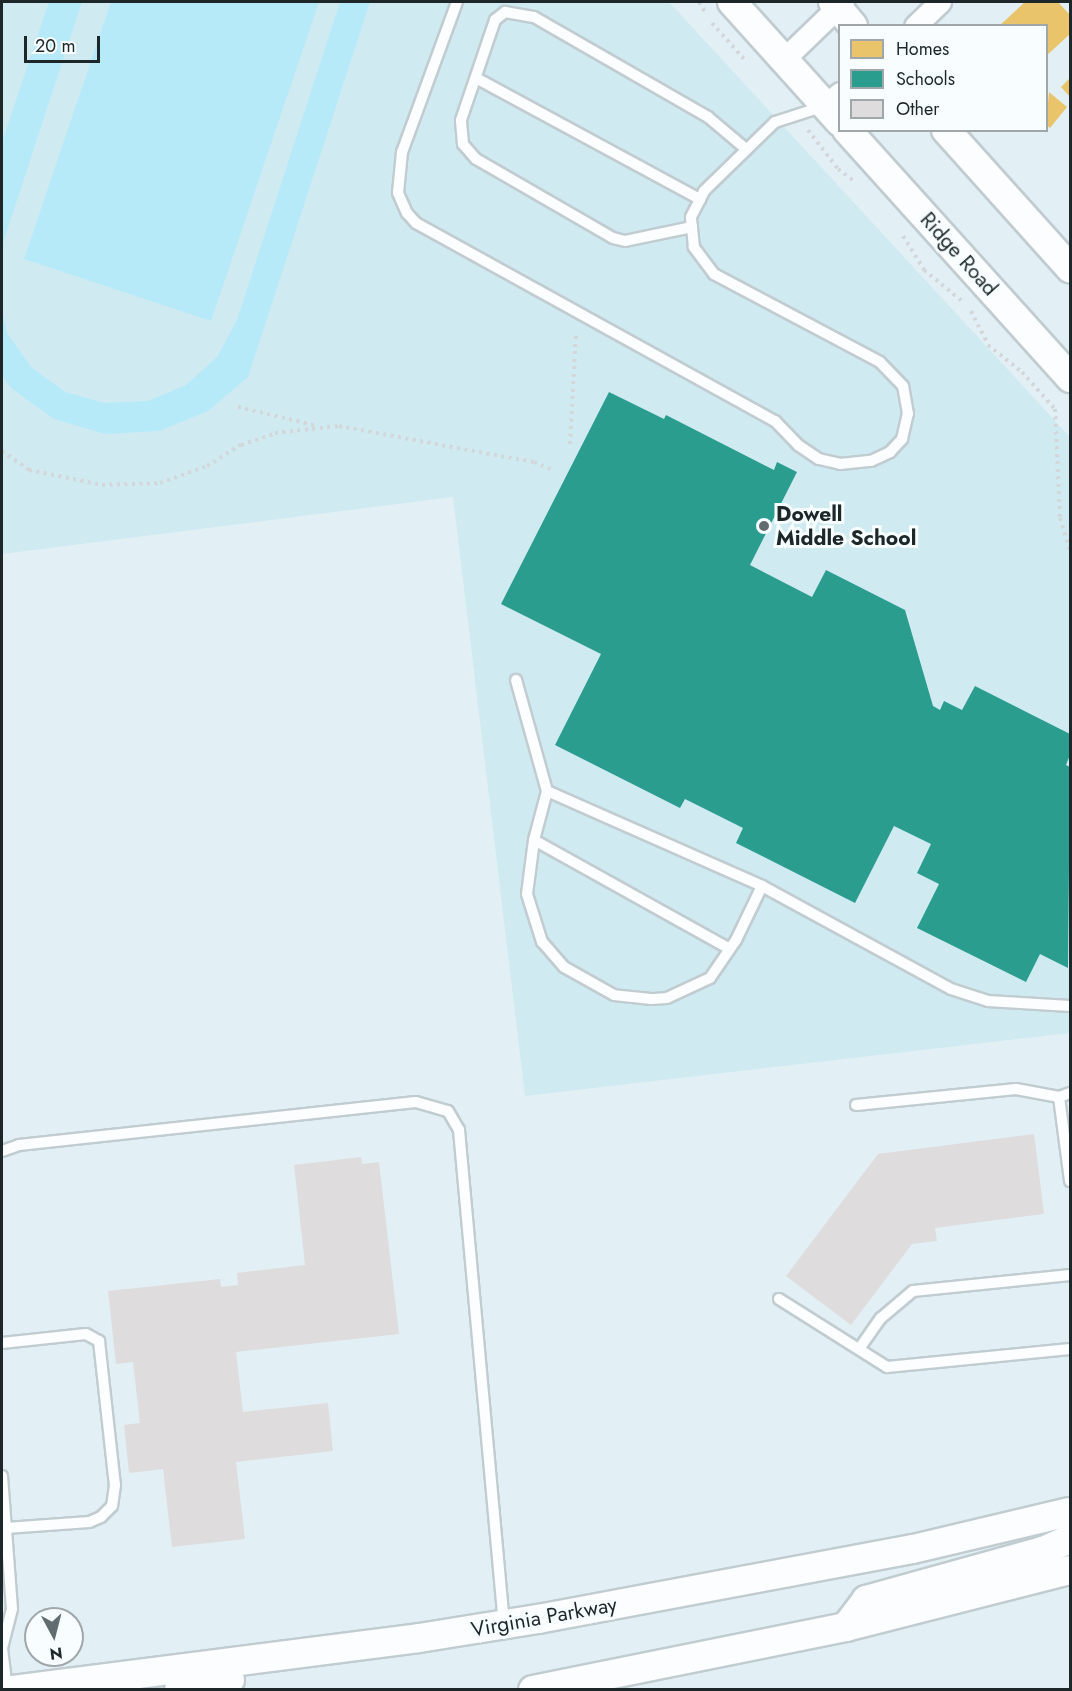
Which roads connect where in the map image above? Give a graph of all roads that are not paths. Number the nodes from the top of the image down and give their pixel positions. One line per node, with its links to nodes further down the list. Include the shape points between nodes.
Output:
1 (457, 2): 13 (lane, via 402,152 398,193 416,223 775,421 798,445 819,459 840,464 863,462 890,452 902,439 908,414 903,386 880,362 714,274 694,247)
2 (732, 2): 6 (main road)
3 (940, 2): 5 (street)
4 (842, 9): 6 (street)
5 (917, 24)
6 (784, 59): 8 (main road)
7 (476, 78): 11 (lane, via 495,20 505,12 517,12 534,17 654,84 708,117); 12 (lane); 13 (lane, via 459,131 476,159 613,238 625,241)
8 (835, 107): 11 (lane, via 775,122)
9 (849, 132): 15 (main road, Ridge Road)
10 (948, 132): 14 (main road)
11 (746, 149): 12 (lane)
12 (700, 199): 13 (lane)
13 (692, 227)
14 (1071, 268)
15 (1071, 378)
16 (516, 680): 17 (lane)
17 (548, 791): 18 (lane); 19 (lane)
18 (534, 840): 20 (lane); 20 (lane, via 527,894 542,942 564,967 602,990 631,998 667,998 710,978)
19 (762, 886): 20 (lane); 21 (lane, via 951,989 988,1001)
20 (730, 949)
21 (1071, 1006)
22 (1071, 1093): 23 (lane)
23 (1059, 1097): 24 (lane, via 1016,1089); 26 (lane)
24 (856, 1105)
25 (2, 1151): 38 (lane, via 19,1145 416,1102 448,1111 459,1130)
26 (1071, 1180)
27 (1071, 1275): 30 (lane, via 914,1291 881,1318)
28 (779, 1299): 30 (lane)
29 (2, 1343): 34 (lane, via 86,1334 99,1341 116,1485 112,1506 89,1522)
30 (859, 1349): 31 (lane, via 896,1368)
31 (1071, 1349)
32 (2, 1476): 34 (lane)
33 (1071, 1512): 38 (main road, Virginia Parkway, via 786,1574)
34 (6, 1528): 37 (lane)
35 (1071, 1539): 39 (main road, via 1043,1551 866,1600)
36 (1071, 1570): 39 (main road)
37 (6, 1590): 41 (lane, via 12,1609 2,1648)
38 (504, 1624): 40 (main road, Virginia Parkway)
39 (846, 1627): 44 (main road)
40 (321, 1650): 42 (main road, Virginia Parkway); 43 (main road, via 288,1671)
41 (7, 1689)
42 (13, 1689)
43 (179, 1689)
44 (532, 1689)

